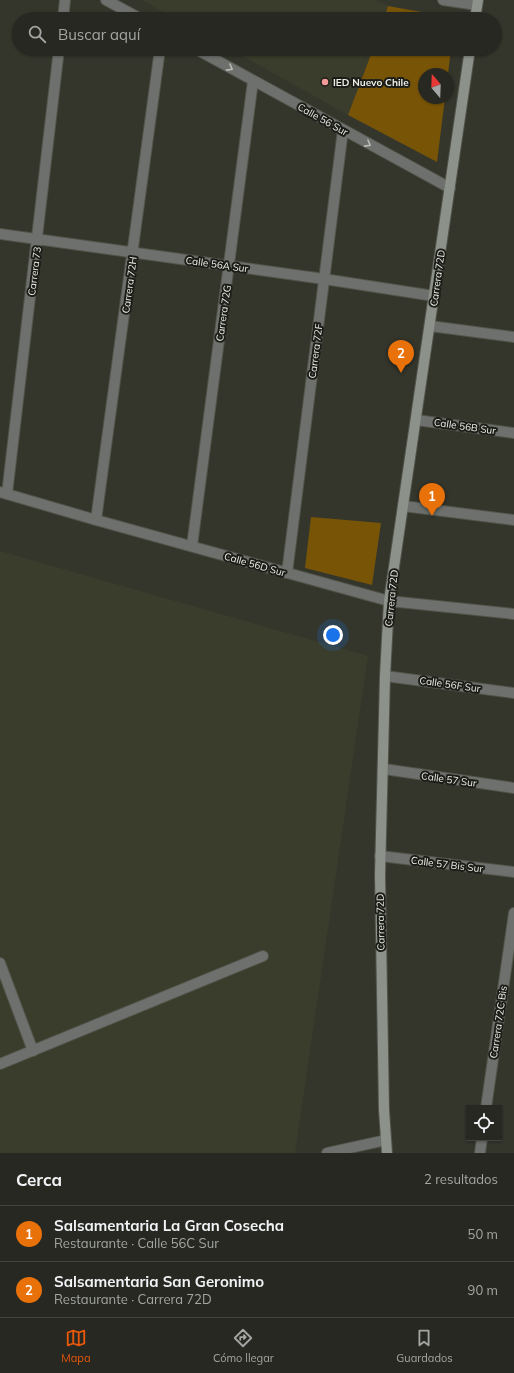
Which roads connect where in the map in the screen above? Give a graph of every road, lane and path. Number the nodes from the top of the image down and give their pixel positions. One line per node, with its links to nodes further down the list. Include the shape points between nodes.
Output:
1 (65, 0): 5 (street)
2 (106, 0): 6 (street)
3 (443, 0): 4 (street)
4 (477, 2): 7 (street)
5 (64, 12)
6 (128, 12)
7 (476, 12)
8 (58, 56): 16 (street, Carrera 73)
9 (159, 56): 17 (street, Carrera 72H)
10 (209, 56): 12 (street, Calle 56 Sur, one-way to 12)
11 (469, 56): 14 (street, Carrera 72D)
12 (253, 80): 13 (street, Calle 56 Sur); 18 (street, Carrera 72G)
13 (343, 130): 14 (street, Calle 56 Sur, one-way to 14); 19 (street, Carrera 72F)
14 (450, 188): 20 (street, Carrera 72D)
15 (0, 234): 16 (street, Calle 56A Sur)
16 (37, 240): 17 (street, Calle 56A Sur); 25 (street, Carrera 73)
17 (133, 253): 18 (street, Calle 56A Sur); 27 (street, Carrera 72H)
18 (229, 266): 19 (street, Calle 56A Sur); 29 (street, Carrera 72G)
19 (324, 279): 20 (street, Calle 56A Sur); 30 (street, Carrera 72F)
20 (434, 296): 21 (street, Carrera 72D)
21 (430, 326): 22 (street); 23 (street, Carrera 72D)
22 (514, 337)
23 (416, 420): 24 (street, Calle 56B Sur); 26 (street, Carrera 72D)
24 (514, 433)
25 (4, 493): 27 (street, Calle 56D Sur)
26 (403, 506): 28 (street); 31 (street, Carrera 72D)
27 (96, 520): 29 (street, Calle 56D Sur)
28 (514, 520)
29 (192, 546): 30 (street, Calle 56D Sur)
30 (287, 573): 31 (street, Calle 56D Sur)
31 (389, 601): 32 (street, Calle 56D Sur); 33 (street, Carrera 72D)
32 (514, 614)
33 (385, 676): 34 (street, Calle 56F Sur); 35 (street, Carrera 72D)
34 (514, 693)
35 (384, 769): 36 (street, Calle 57 Sur); 37 (street, Carrera 72D)
36 (514, 788)
37 (380, 856): 38 (street, Calle 57 Bis Sur); 45 (street, Carrera 72D)
38 (514, 872)
39 (514, 913): 44 (street, Carrera 72C Bis)
40 (263, 956): 42 (street)
41 (0, 963): 42 (street)
42 (32, 1050): 43 (street)
43 (0, 1064)
44 (486, 1105)
45 (386, 1140): 47 (street); 48 (street, Carrera 72D)
46 (482, 1141): 49 (street)
47 (327, 1153)
48 (387, 1153)
49 (480, 1153)

